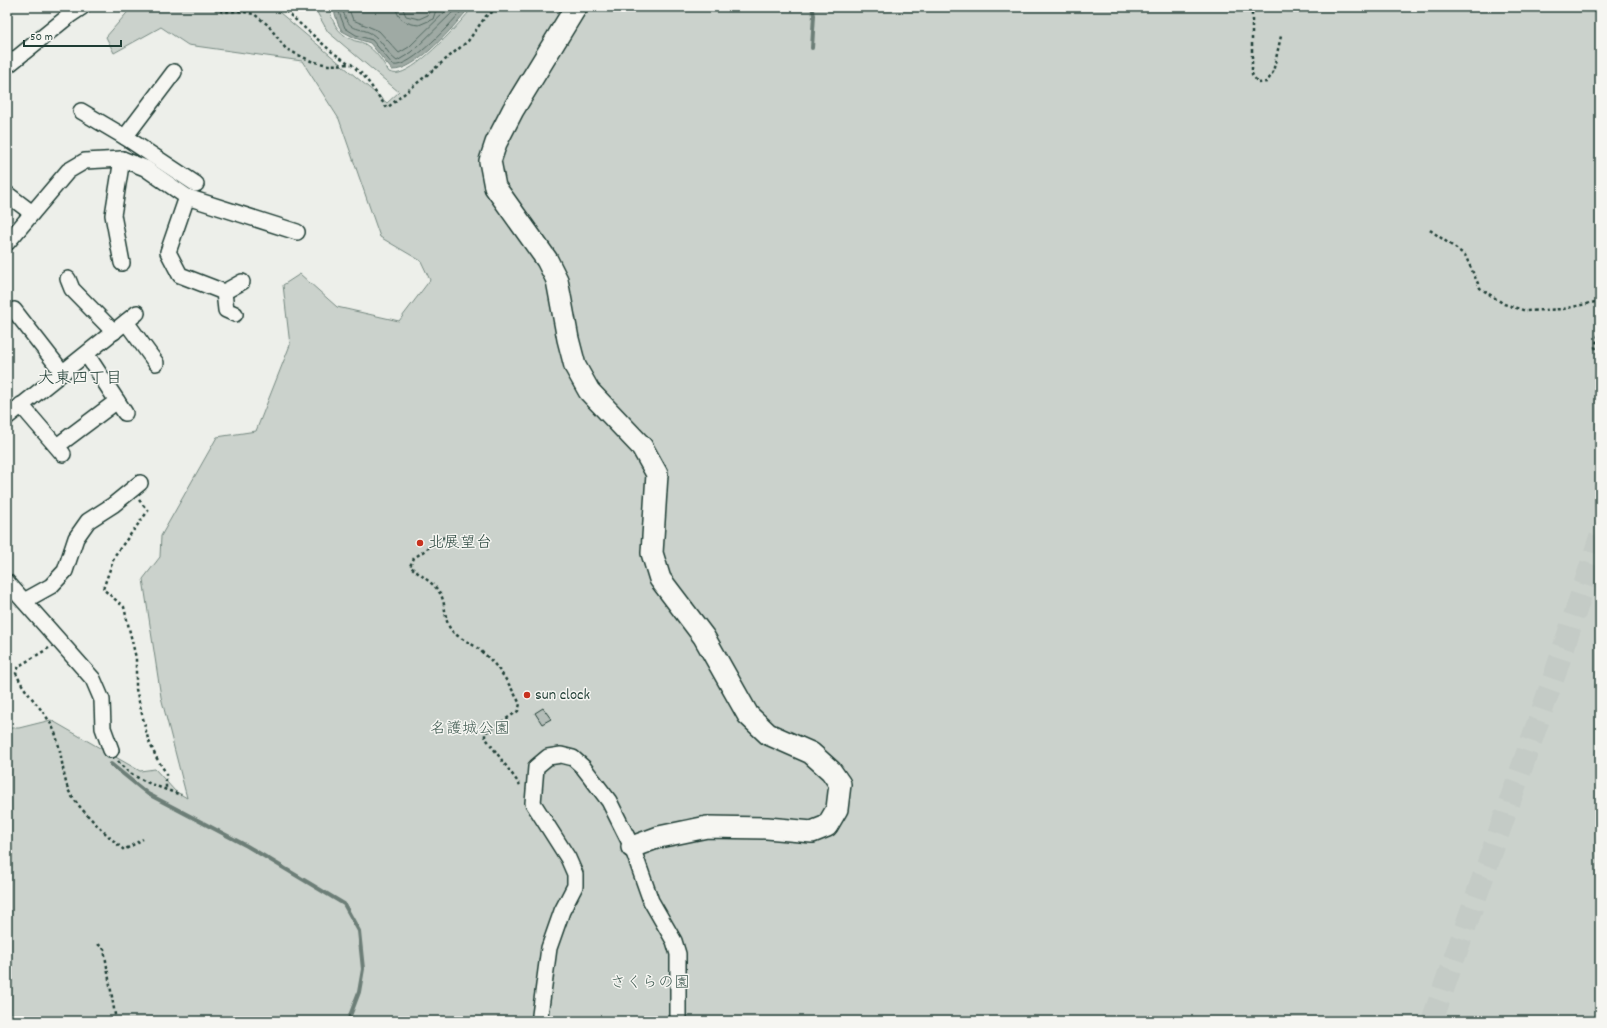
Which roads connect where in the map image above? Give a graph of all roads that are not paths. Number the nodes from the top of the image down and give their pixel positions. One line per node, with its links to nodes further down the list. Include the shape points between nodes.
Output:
1 (82, 7): 3 (street)
2 (576, 7): 31 (street, via 496,143 490,161 495,187 547,260 557,280 568,339 582,379 589,391 642,447 657,474 652,552 660,578 704,637 748,715 768,734 811,753 831,771 840,784 837,809 827,826 812,832 707,827 659,837)
3 (7, 66)
4 (174, 72): 6 (street)
5 (81, 111): 6 (street)
6 (125, 137): 8 (street)
7 (122, 159): 8 (street); 12 (street, via 85,161 68,171); 15 (street, via 112,215)
8 (159, 162): 9 (street); 11 (street)
9 (196, 184)
10 (7, 194): 12 (street)
11 (187, 197): 13 (street); 18 (street, via 168,252 180,275)
12 (32, 213): 14 (street)
13 (297, 232)
14 (7, 243)
15 (122, 263)
16 (68, 279): 21 (street, via 72,289)
17 (242, 282): 18 (street)
18 (224, 292): 20 (street, via 226,310)
19 (14, 310): 24 (street)
20 (235, 314)
21 (114, 332): 22 (street); 23 (street, via 132,317)
22 (87, 355): 24 (street); 25 (street, via 121,407 60,450)
23 (156, 363)
24 (63, 373): 25 (street)
25 (21, 405): 26 (street)
26 (7, 417)
27 (135, 487): 29 (street, via 88,520 76,538 65,571 51,586)
28 (7, 582): 29 (street)
29 (24, 601): 30 (street, via 93,679 102,700 103,728)
30 (111, 750)
31 (632, 847): 32 (street, via 609,801 573,758 561,755 548,757 536,767 533,802 568,858 574,874 574,886 549,948 542,992); 33 (street, via 651,901 674,941 678,954)
32 (541, 1021)
33 (678, 1021)

